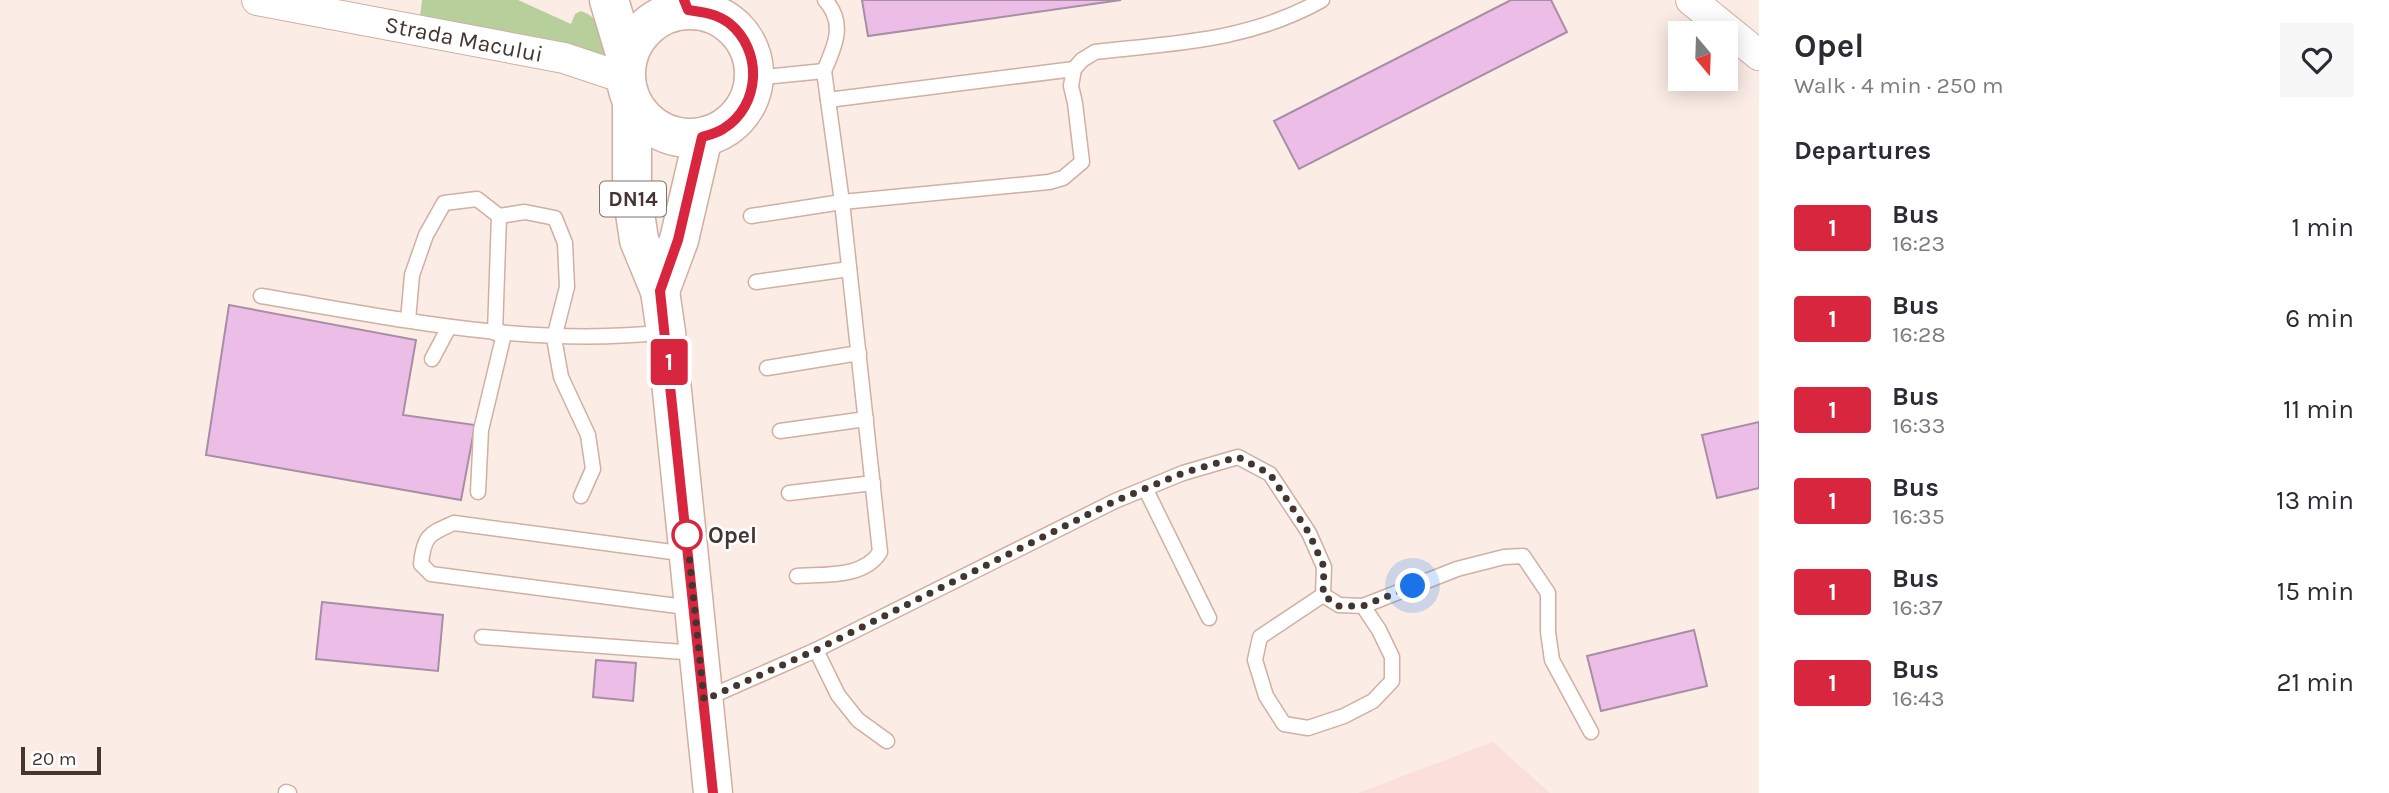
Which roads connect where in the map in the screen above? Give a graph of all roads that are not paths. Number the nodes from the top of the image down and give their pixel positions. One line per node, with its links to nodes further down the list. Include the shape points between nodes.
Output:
1 (257, 0): 11 (street, Strada Macului, via 564,58)
2 (825, 0): 9 (lane, via 837,20 837,41)
3 (1322, 0): 8 (lane, via 1299,13 1220,38 1095,52)
4 (1691, 0): 7 (street)
5 (604, 2): 11 (main road, DN14, via 618,23)
6 (686, 5): 10 (main road, via 728,22 743,38 752,57); 11 (main road, via 649,25 635,41)
7 (1759, 55)
8 (1074, 69): 12 (lane); 14 (lane, via 1071,86 1082,162 1063,178)
9 (824, 71): 10 (lane); 12 (lane)
10 (754, 78): 13 (main road, via 750,98 738,116 722,130)
11 (629, 81): 13 (main road, via 644,119 681,138); 19 (main road, DN14, via 632,193 639,240)
12 (828, 100): 14 (lane)
13 (702, 137): 19 (main road, DN14, via 678,240)
14 (842, 202): 16 (lane); 17 (lane)
15 (499, 216): 21 (lane, via 477,199 444,203 412,275); 24 (lane); 25 (lane, via 525,212 555,218 565,243 567,286)
16 (751, 216)
17 (849, 269): 18 (lane); 26 (lane)
18 (756, 282)
19 (660, 291): 23 (main road, DN14)
20 (261, 296): 21 (lane)
21 (408, 320): 22 (lane)
22 (449, 327): 24 (lane); 27 (lane)
23 (666, 332): 25 (lane); 36 (main road, DN14)
24 (499, 334): 25 (lane); 33 (lane, via 481,430)
25 (554, 338): 35 (lane, via 561,377 588,435 593,469)
26 (859, 353): 28 (lane); 29 (lane)
27 (432, 359)
28 (767, 368)
29 (866, 419): 30 (lane); 31 (lane)
30 (780, 431)
31 (873, 483): 34 (lane); 37 (lane, via 880,552 876,560 854,571)
32 (1146, 490): 38 (lane, via 1183,473 1238,457 1270,474 1309,533 1324,567); 41 (lane); 43 (lane, via 1115,501)
33 (478, 492)
34 (789, 493)
35 (582, 496)
36 (688, 554): 40 (main road, DN14); 40 (lane, via 454,523 430,534 422,548 421,564 431,574)
37 (797, 576)
38 (1323, 595): 39 (lane, via 1339,606); 39 (lane, via 1260,637 1255,660 1266,696 1284,724 1308,728 1344,716 1373,701 1392,681 1392,657)
39 (1363, 606): 46 (lane, via 1457,569 1522,556 1548,593 1552,660)
40 (694, 608): 44 (main road, DN14)
41 (1209, 618)
42 (482, 637): 44 (lane)
43 (816, 650): 45 (lane); 47 (lane, via 838,695 858,720)
44 (699, 653): 45 (main road, DN14)
45 (704, 700): 48 (main road, DN14)
46 (1591, 732)
47 (887, 741)
48 (713, 793)

